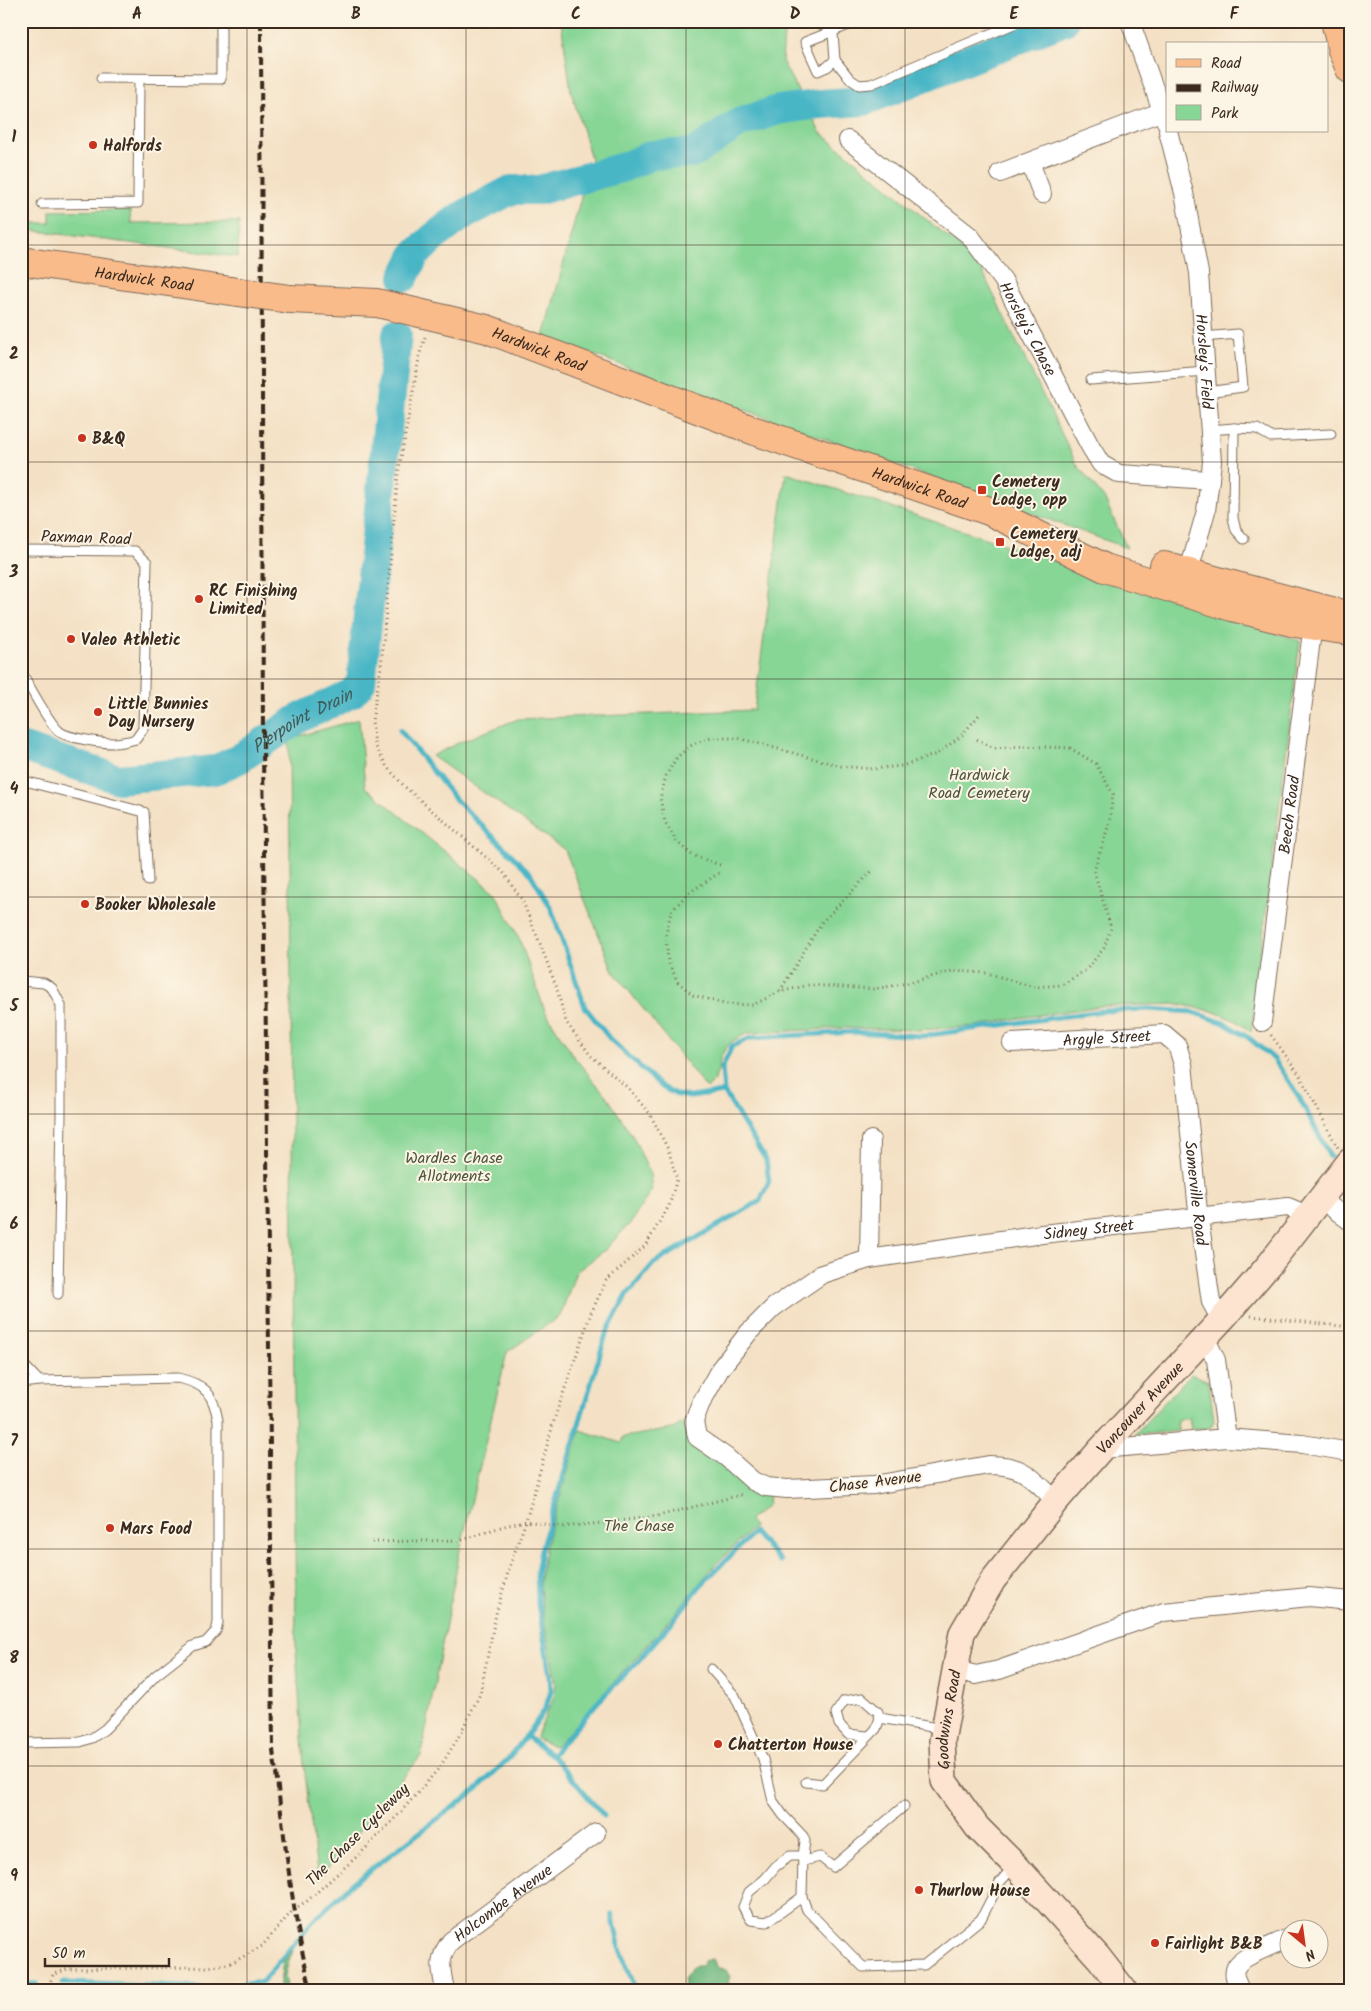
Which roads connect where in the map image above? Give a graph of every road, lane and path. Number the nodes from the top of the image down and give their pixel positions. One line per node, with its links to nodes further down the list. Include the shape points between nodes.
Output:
1 (221, 21): 10 (lane, via 222,78)
2 (859, 21): 6 (lane)
3 (1130, 21): 11 (street, Horsley's Field)
4 (1336, 21): 8 (main road)
5 (1019, 22): 7 (lane, via 871,84 859,85)
6 (833, 32): 7 (lane); 7 (lane, via 805,42 818,71)
7 (835, 60)
8 (1350, 69)
9 (101, 78): 10 (lane)
10 (138, 79): 18 (lane, via 138,203)
11 (1163, 111): 12 (street, Horsley's Field); 15 (street)
12 (1166, 122)
13 (1168, 132): 21 (street, Horsley's Field, via 1199,273)
14 (848, 140): 28 (street, Horsley's Chase, via 970,236 1003,280 1101,464 1119,474)
15 (1030, 162): 16 (street); 17 (street)
16 (1000, 173)
17 (1042, 194)
18 (42, 204)
19 (21, 261): 20 (main road, Hardwick Road, bridge, via 290,299 376,302)
20 (433, 315): 31 (main road, Hardwick Road, via 487,329 755,431 989,511 1105,568); 67 (path, The Chase Cycleway, via 420,353 398,474 381,667 372,721 375,746 387,767 405,787 504,872 522,900 539,941 566,1022 591,1056 628,1088 650,1114 668,1149 677,1179 669,1206 645,1246 606,1281 591,1313)
21 (1203, 337): 22 (street, Horsley's Field); 24 (lane, via 1238,334 1243,387)
22 (1206, 370): 23 (lane); 24 (street, Horsley's Field)
23 (1091, 380)
24 (1207, 392): 26 (street, Horsley's Field)
25 (1234, 428): 26 (lane); 27 (lane, via 1257,429 1271,437); 29 (lane, via 1233,518 1236,530)
26 (1210, 430): 28 (street, Horsley's Field)
27 (1331, 434)
28 (1210, 480): 31 (street, Horsley's Field, via 1206,511)
29 (1244, 539)
30 (21, 550): 35 (lane, Paxman Road, via 135,551 147,562 143,729 136,739 123,743 60,732)
31 (1186, 582): 33 (main road, Hardwick Road, via 1232,607)
32 (1350, 615): 33 (main road, Hardwick Road)
33 (1314, 617): 34 (main road, Hardwick Road); 45 (street, Beech Road)
34 (1350, 631)
35 (21, 672)
36 (979, 715): 39 (path, via 961,736 937,754 902,766 873,769 840,766 738,738 711,738 694,744 677,757 666,776 660,798 665,822 677,842 692,855)
37 (976, 739): 44 (path, via 994,748 1070,748 1096,764 1113,794 1109,824 1094,872 1111,928 1104,948 1086,970 1062,985 1034,987 987,973 952,971 874,989 809,985)
38 (21, 780): 42 (lane, via 144,812)
39 (720, 865)
40 (874, 869): 44 (path, via 822,922)
41 (719, 873): 44 (path, via 688,894 671,912 666,934 668,962 678,982 693,995 724,1004 754,1005)
42 (148, 881)
43 (21, 981): 54 (lane, via 44,983 52,988 61,1005)
44 (779, 992)
45 (1262, 1022): 49 (path, via 1298,1074)
46 (1012, 1044): 47 (street, Argyle Street, via 1164,1034 1177,1045)
47 (1183, 1064): 51 (street, Somerville Road)
48 (871, 1140): 53 (street)
49 (1348, 1164): 50 (main road, Vancouver Avenue)
50 (1314, 1208): 51 (street, Sidney Street, via 1300,1212 1288,1207); 52 (street, Sidney Street); 55 (main road, Vancouver Avenue)
51 (1198, 1217): 53 (street, Sidney Street); 55 (street, Somerville Road, via 1211,1302 1216,1311)
52 (1350, 1221)
53 (869, 1258): 61 (street, Sidney Street, via 822,1274 774,1307 749,1332 720,1369 700,1405 694,1421)
54 (58, 1294)
55 (1228, 1312): 56 (path); 57 (main road, Vancouver Avenue)
56 (1350, 1327)
57 (1205, 1337): 62 (street, via 1216,1360); 63 (main road, Vancouver Avenue)
58 (21, 1362): 59 (lane)
59 (38, 1381): 60 (lane); 75 (lane, via 178,1378 192,1381 205,1389 214,1402 218,1420 218,1623 206,1642 193,1646 155,1676 105,1729 92,1738 80,1742)
60 (21, 1383)
61 (697, 1437): 65 (street, Chase Avenue, via 753,1481)
62 (1227, 1438): 63 (street); 64 (street, via 1302,1444)
63 (1101, 1449): 66 (main road, Vancouver Avenue)
64 (1350, 1452)
65 (766, 1487): 66 (street, Chase Avenue, via 874,1485 989,1465 1006,1465 1023,1470); 67 (path, via 658,1516 562,1527)
66 (1056, 1501): 71 (main road, Vancouver Avenue, via 992,1580 962,1633)
67 (526, 1521): 68 (path, via 462,1540); 83 (path, The Chase Cycleway, via 510,1562 496,1614 480,1694 467,1721 440,1767 362,1852 294,1909 262,1946 232,1963 208,1967 67,1968 53,1975)
68 (372, 1542)
69 (1350, 1601): 71 (street, Goodwins Road, via 1309,1597 1164,1612 999,1670 976,1675)
70 (711, 1668): 79 (lane, via 735,1696 763,1759 773,1801 803,1836)
71 (956, 1670): 73 (main road, Goodwins Road)
72 (880, 1718): 73 (lane); 74 (lane, via 876,1729); 74 (lane, via 878,1712 862,1698 844,1701 836,1713 839,1724 848,1734)
73 (944, 1729): 80 (main road, Goodwins Road, via 944,1781 977,1827)
74 (868, 1736): 76 (lane, via 823,1784)
75 (21, 1743)
76 (806, 1782)
77 (904, 1806): 79 (lane, via 834,1867 820,1857)
78 (596, 1833): 84 (street, Holcombe Avenue, via 450,1941 443,1951 440,1965)
79 (803, 1858): 81 (lane); 81 (lane, via 790,1856 776,1866 749,1892 743,1907 751,1920 767,1922)
80 (1015, 1865): 81 (lane, via 1000,1882 981,1919 924,1964 863,1967 806,1910); 85 (main road, Goodwins Road)
81 (802, 1897)
82 (1278, 1943): 86 (street, via 1241,1961 1235,1968)
83 (47, 1990)
84 (445, 1990)
85 (1124, 1990)
86 (1240, 1990)

